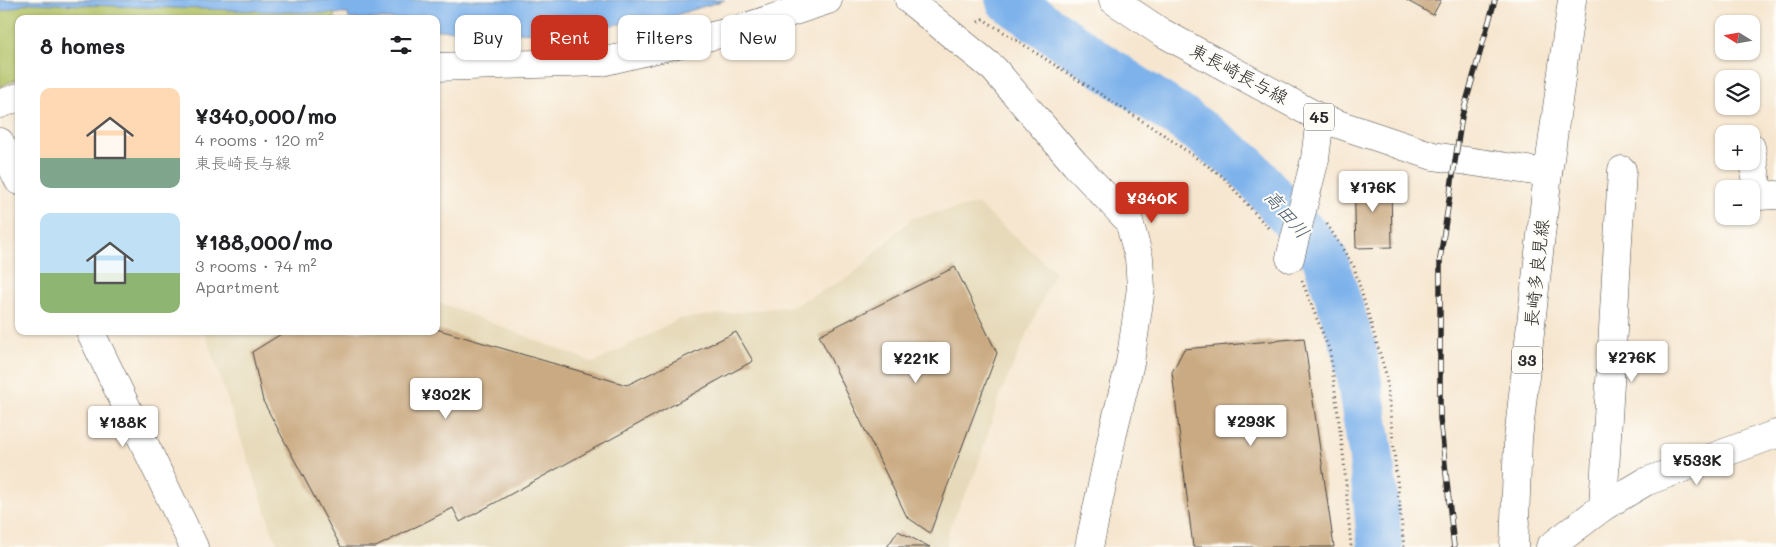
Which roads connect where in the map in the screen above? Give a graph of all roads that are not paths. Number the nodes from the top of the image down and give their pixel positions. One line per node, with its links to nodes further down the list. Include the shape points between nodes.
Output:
1 (828, 0): 5 (street, via 737,30 602,62)
2 (909, 0): 20 (street, via 994,70 1129,221 1139,258 1141,288 1130,363)
3 (1113, 0): 8 (street, 東長崎長与線 / 45, via 1161,32)
4 (1572, 0): 13 (street, 長崎多良見線 / 33)
5 (440, 67)
6 (15, 98): 7 (street)
7 (0, 104)
8 (1320, 118): 13 (street, 東長崎長与線 / 45, via 1433,156); 15 (street, via 1316,159)
9 (0, 142): 12 (street)
10 (1622, 170): 18 (street)
11 (1755, 170): 14 (street, via 1759,196)
12 (15, 173)
13 (1548, 173): 21 (street, 長崎多良見線 / 33, via 1518,439)
14 (1776, 195)
15 (1290, 257)
16 (92, 335): 19 (street)
17 (1776, 434): 18 (street, via 1645,482)
18 (1603, 507): 22 (street)
19 (194, 547)
20 (1089, 547)
21 (1514, 547)
22 (1550, 547)

